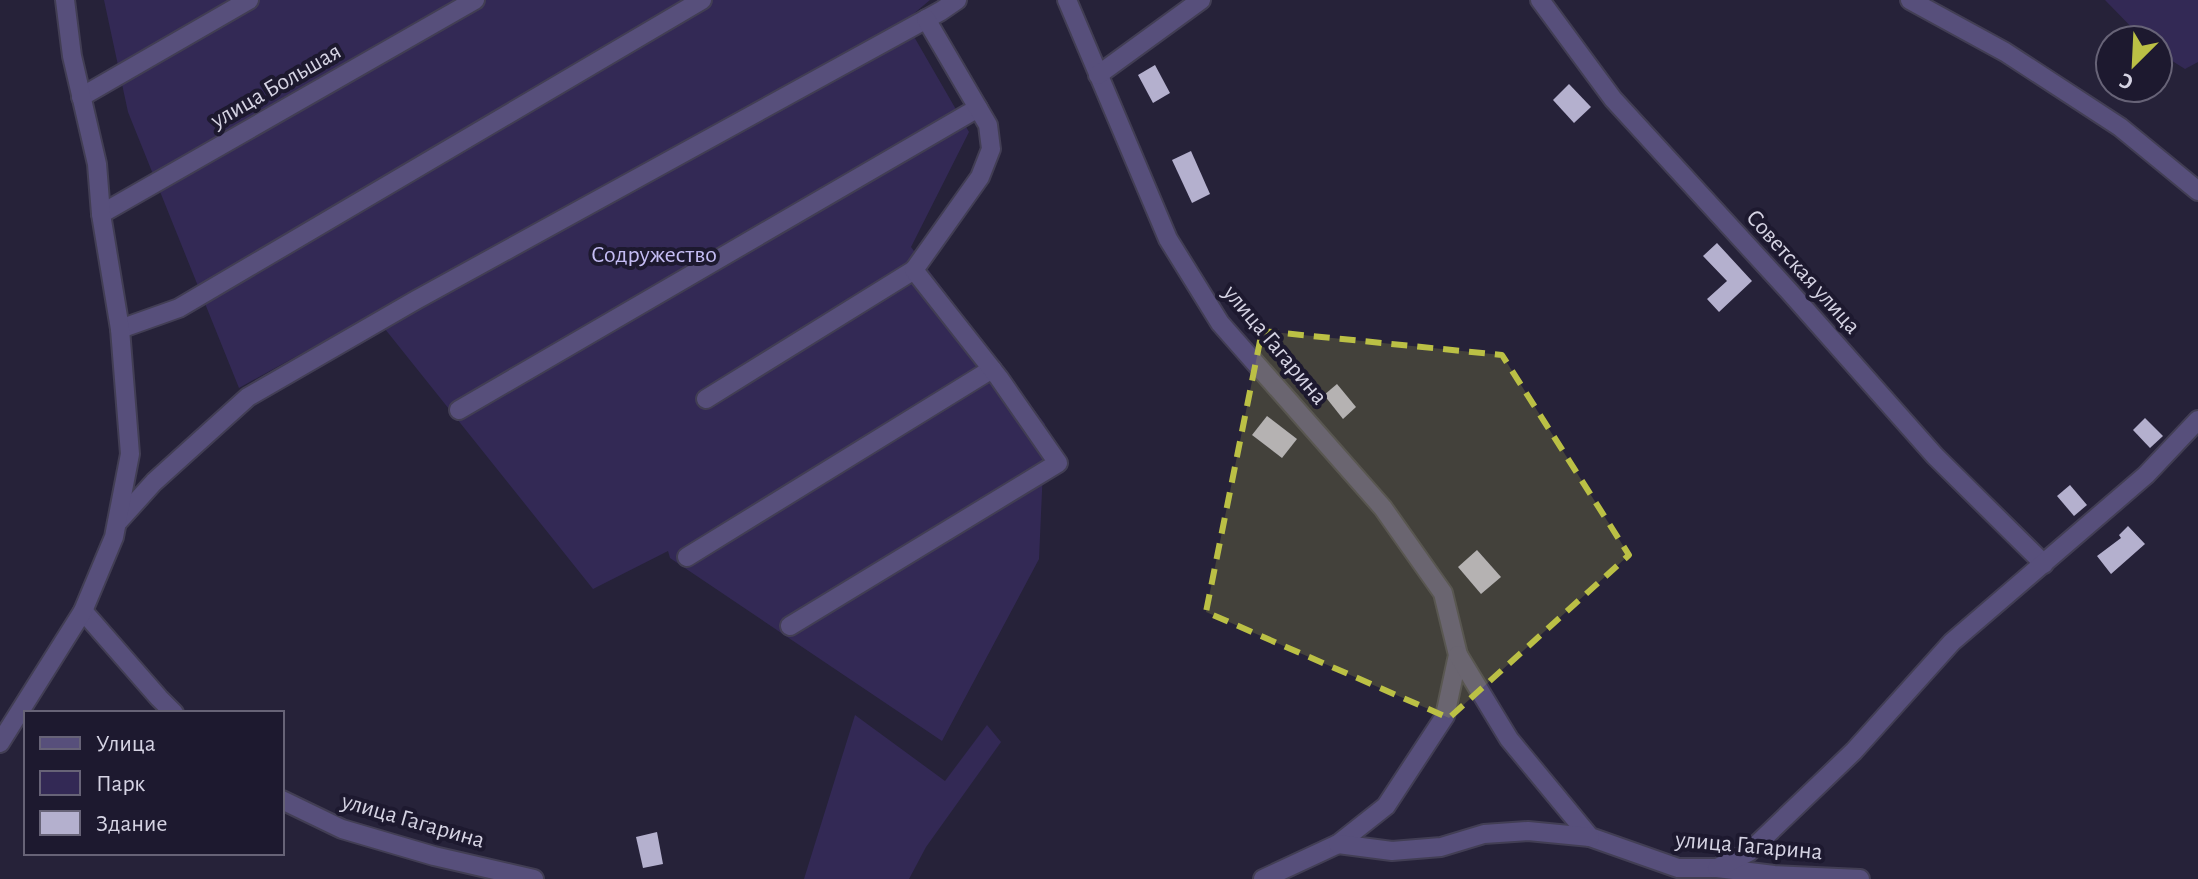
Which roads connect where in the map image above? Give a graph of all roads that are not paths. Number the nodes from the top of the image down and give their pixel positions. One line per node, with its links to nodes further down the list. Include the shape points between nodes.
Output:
1 (65, 0): 12 (street)
2 (249, 0): 12 (street)
3 (475, 0): 15 (street, улица Большая)
4 (702, 0): 17 (street, via 179,308)
5 (957, 0): 10 (street)
6 (1067, 0): 11 (street, улица Гагарина)
7 (1201, 0): 11 (street)
8 (1540, 0): 24 (street, Советская улица, via 1613,99 1935,456)
9 (1910, 0): 14 (street, via 2005,52 2120,127)
10 (926, 19): 13 (street); 22 (street, via 248,397)
11 (1098, 75): 27 (street, улица Гагарина, via 1175,251 1220,323 1409,544 1443,593)
12 (81, 97): 15 (street, via 97,164)
13 (978, 108): 16 (street, via 988,125 991,149 980,177); 20 (street)
14 (2198, 191)
15 (101, 214): 17 (street)
16 (914, 270): 18 (street); 19 (street)
17 (120, 329): 22 (street, via 130,454)
18 (992, 369): 23 (street); 26 (street, via 1058,463)
19 (706, 399)
20 (459, 410)
21 (2198, 420): 24 (street, via 2146,475)
22 (117, 523): 25 (street)
23 (687, 557)
24 (2044, 564): 33 (street, via 1952,642 1854,751 1749,852)
25 (83, 611): 28 (street); 29 (street)
26 (790, 626)
27 (1458, 655): 31 (street, улица Гагарина, via 1509,739); 32 (street, улица Гагарина, via 1445,716 1386,806)
28 (172, 711)
29 (0, 743)
30 (284, 801): 36 (street, улица Гагарина, via 342,829)
31 (1590, 837): 32 (street, улица Гагарина, via 1528,831 1484,834 1441,847 1392,851); 34 (street, улица Гагарина)
32 (1338, 844): 37 (street, улица Гагарина)
33 (1717, 868): 34 (street, улица Гагарина); 35 (street, улица Гагарина)
34 (1678, 873)
35 (1774, 877): 38 (street, улица Гагарина)
36 (534, 879)
37 (1263, 879)
38 (1860, 879)

